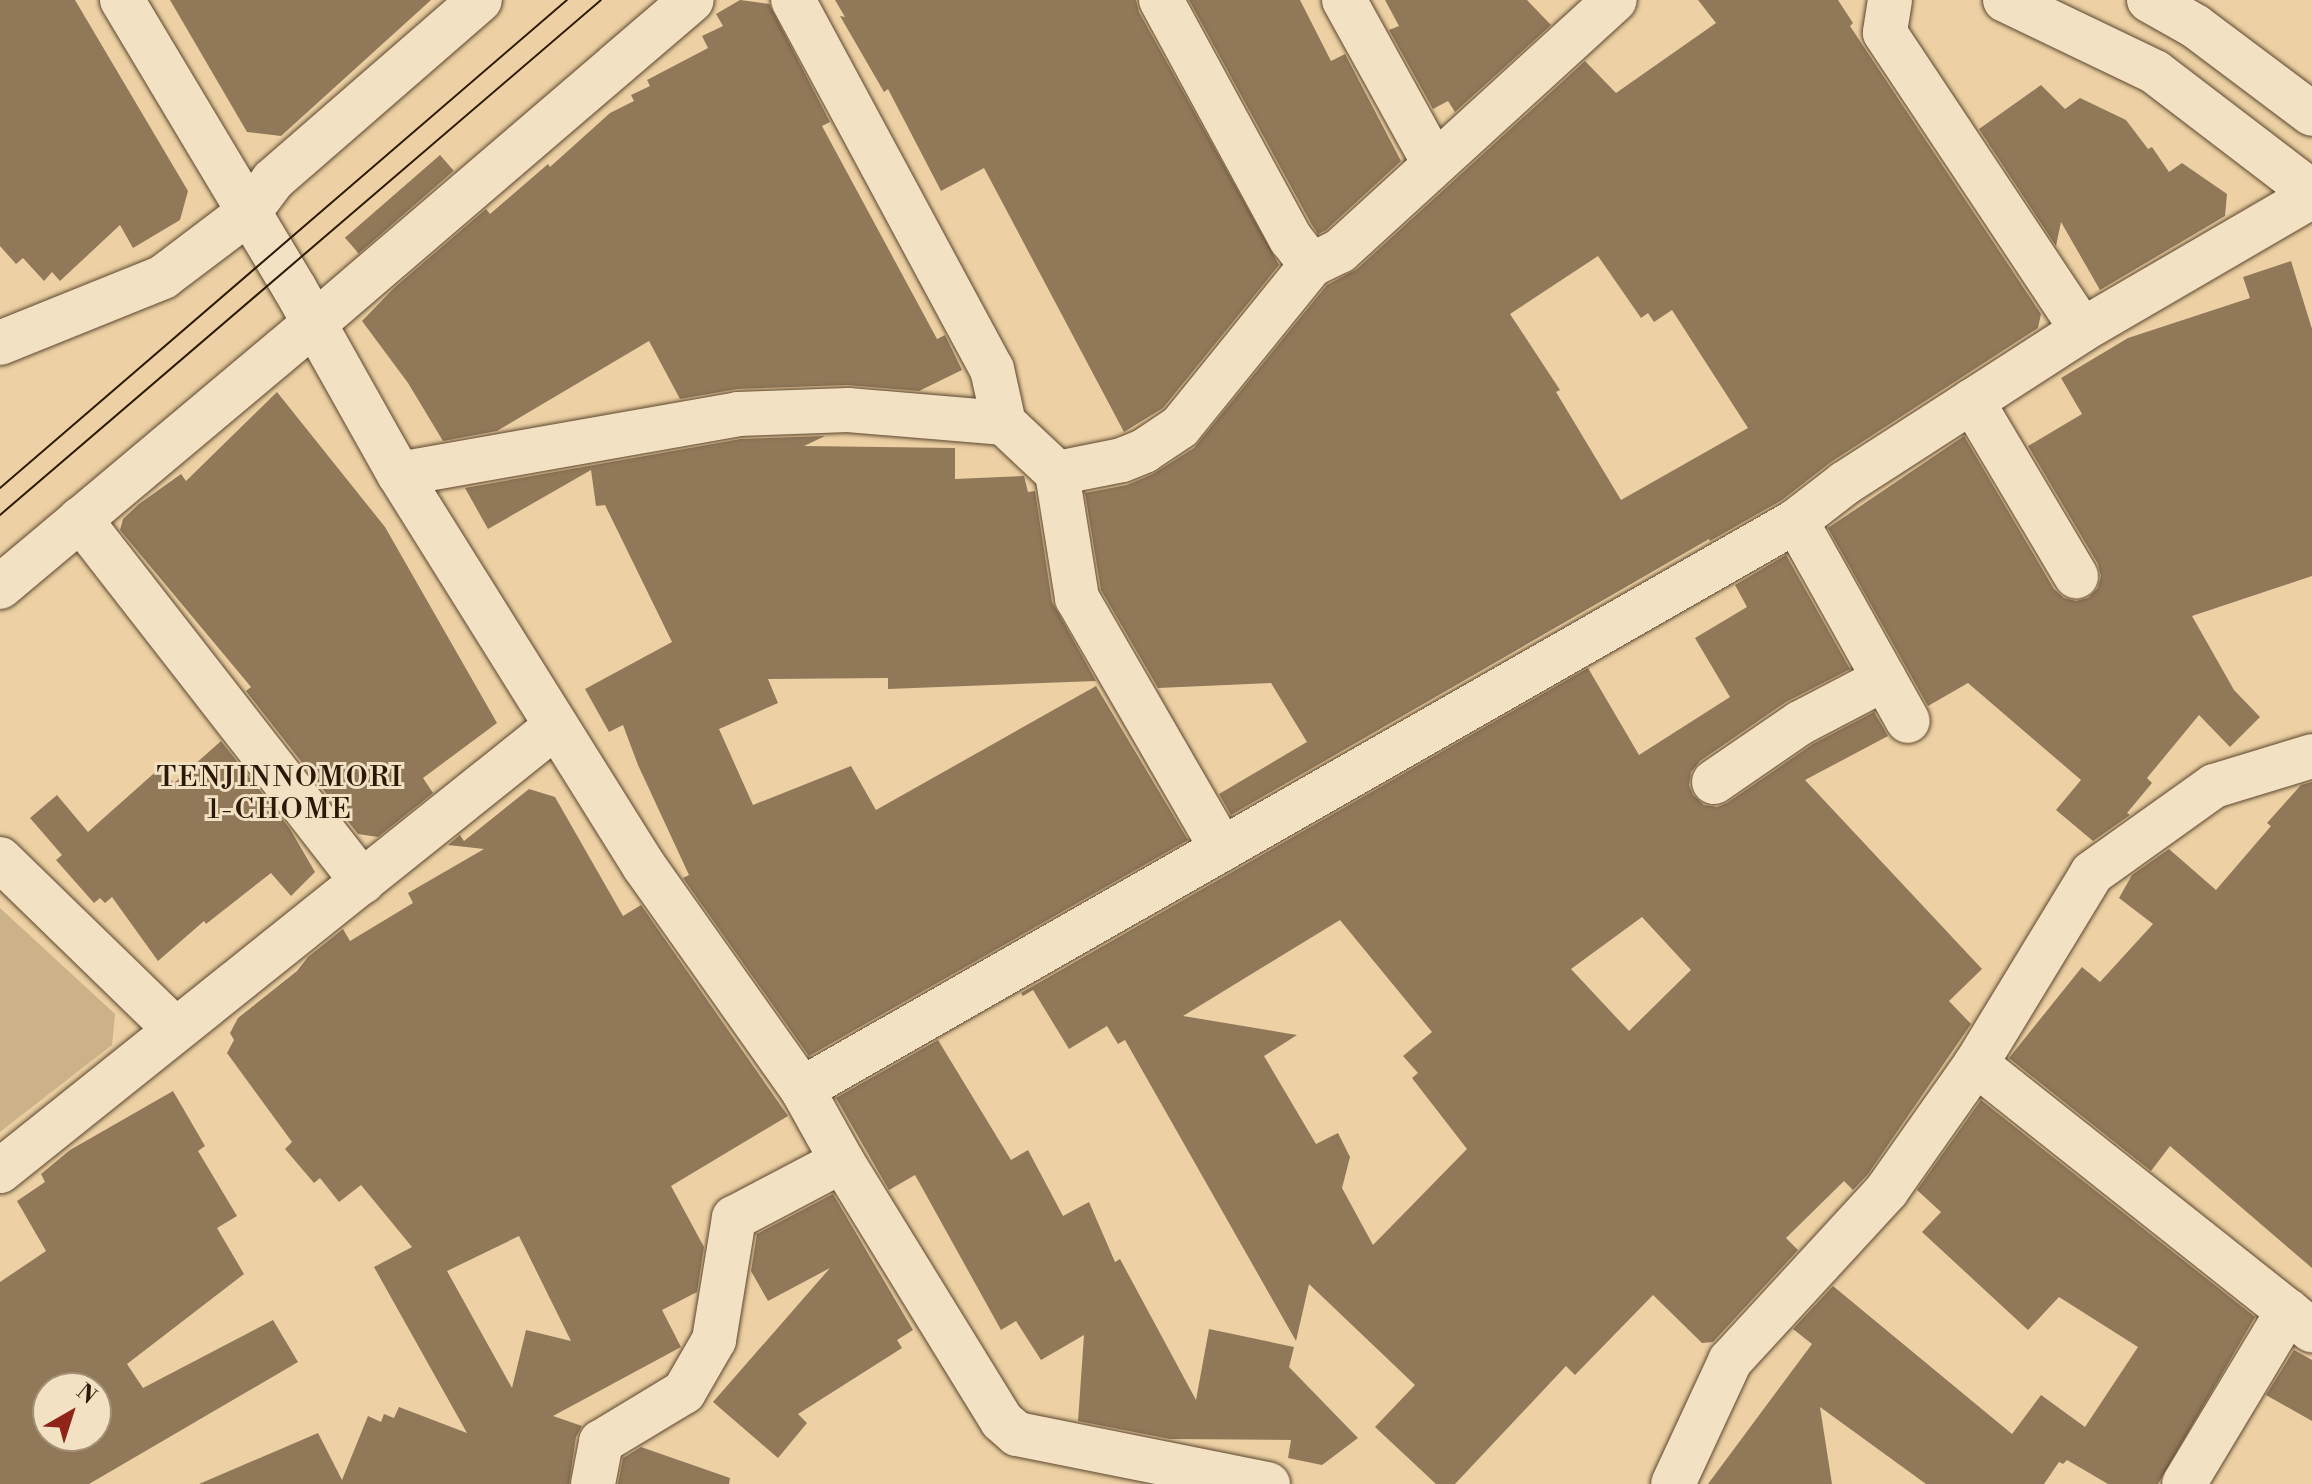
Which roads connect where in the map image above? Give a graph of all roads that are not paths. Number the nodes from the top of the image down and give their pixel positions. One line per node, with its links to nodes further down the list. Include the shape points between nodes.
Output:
1 (122, 0): 14 (street)
2 (692, 0): 16 (street)
3 (793, 0): 20 (street, via 992,369)
4 (1161, 0): 15 (street, via 1291,239)
5 (1344, 0): 12 (street)
6 (1615, 0): 12 (street)
7 (1890, 0): 17 (street, via 1885,33)
8 (2005, 0): 13 (street, via 2155,72)
9 (2149, 0): 11 (street, via 2195,26)
10 (476, 1): 14 (street, via 273,180)
11 (2312, 114)
12 (1434, 163): 15 (street, via 1340,251)
13 (2312, 194): 17 (street)
14 (249, 212): 16 (street); 18 (street, via 163,277)
15 (1311, 265): 21 (street, via 1180,427 1122,460)
16 (315, 323): 22 (street); 23 (street)
17 (2082, 330): 19 (street)
18 (0, 343)
19 (1972, 401): 24 (street); 25 (street)
20 (1004, 423): 21 (street); 22 (street, via 848,410 738,414)
21 (1057, 473): 32 (street, via 1077,598)
22 (399, 474): 29 (street)
23 (80, 519): 26 (street); 34 (street)
24 (1796, 521): 27 (street); 32 (street)
25 (2076, 576)
26 (0, 587)
27 (1884, 679): 28 (street); 31 (street, via 1800,723)
28 (1908, 721)
29 (556, 726): 34 (street); 37 (street, via 644,866)
30 (2312, 756): 36 (street, via 2214,786 2092,873)
31 (1714, 782)
32 (1222, 849): 37 (street)
33 (0, 859): 35 (street)
34 (363, 882): 35 (street)
35 (176, 1030): 39 (street)
36 (1976, 1064): 40 (street); 43 (street, via 1887,1190 1730,1361)
37 (802, 1089): 38 (street)
38 (842, 1161): 41 (street, via 734,1218 714,1340 684,1392 601,1442); 42 (street, via 1002,1421 1017,1434)
39 (0, 1171)
40 (2300, 1320): 44 (street)
41 (593, 1484)
42 (1268, 1484)
43 (1673, 1484)
44 (2184, 1484)

